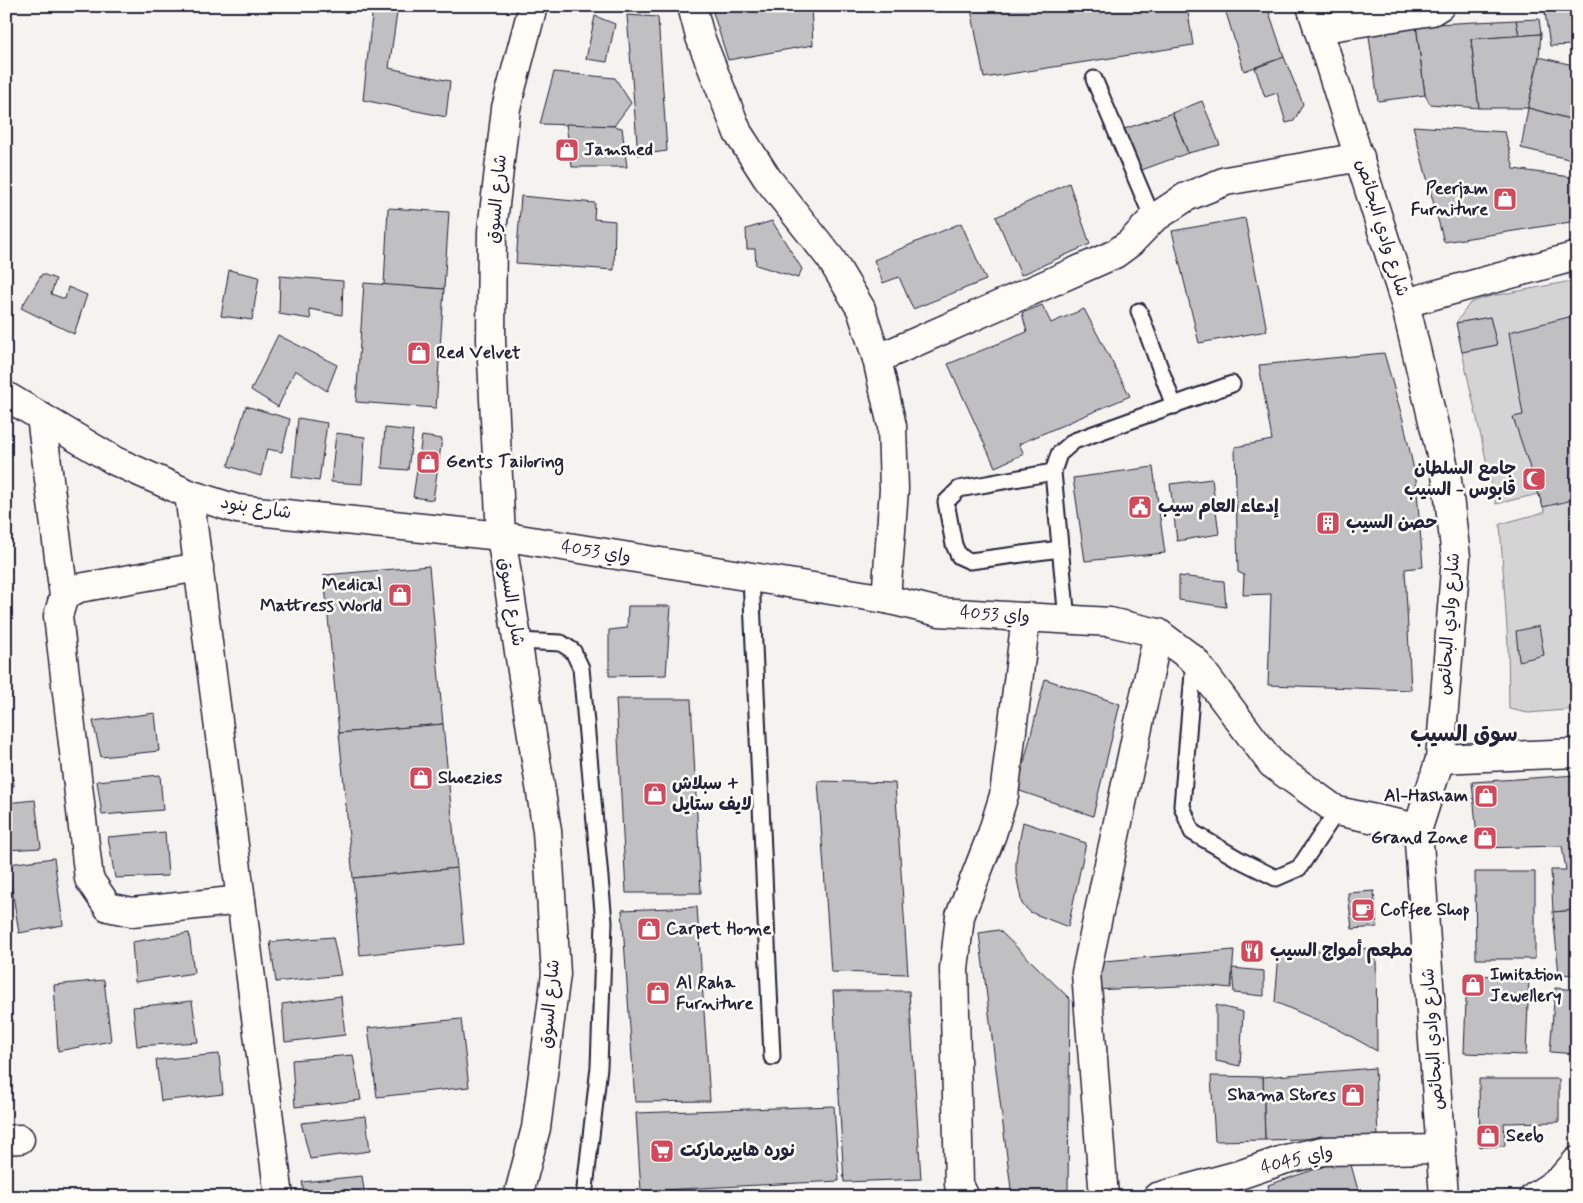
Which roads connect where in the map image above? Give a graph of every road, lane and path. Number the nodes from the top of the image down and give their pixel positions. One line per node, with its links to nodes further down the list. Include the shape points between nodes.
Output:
1 (534, 6): 18 (street, شارع السوق, via 506,108 492,231 491,340)
2 (692, 6): 11 (street, via 700,37 738,133 767,178 846,284 861,309)
3 (1440, 6): 4 (street, via 1432,11)
4 (1315, 18): 6 (street, شارع وادي البحائص)
5 (1094, 79): 7 (lane)
6 (1360, 157): 7 (street, via 1226,181 1186,198); 9 (street, شارع وادي البحائص)
7 (1153, 219): 11 (street, via 1115,254)
8 (1577, 256): 9 (street)
9 (1406, 302): 30 (street, شارع وادي البحائص, via 1447,480 1456,557)
10 (1140, 311): 14 (lane)
11 (876, 358): 23 (street, via 892,426 894,489)
12 (1232, 384): 14 (lane)
13 (6, 396): 15 (street, شارع بنود)
14 (1174, 406): 16 (lane, via 1074,441 1059,454)
15 (41, 417): 17 (street, شارع بنود, via 115,461); 22 (street)
16 (1053, 472): 19 (lane); 19 (lane, via 959,489 946,502 954,545 959,556 970,561)
17 (189, 494): 18 (street, شارع بنود, via 237,509); 20 (street)
18 (501, 536): 21 (street, واي 4053); 27 (street, شارع السوق)
19 (1060, 549): 25 (lane)
20 (199, 567): 22 (street, via 79,588); 33 (street)
21 (751, 577): 23 (street, واي 4053); 34 (lane)
22 (64, 596): 33 (street, via 58,616 89,879 108,907 132,912)
23 (886, 599): 24 (street, واي 4053, via 939,612)
24 (1026, 617): 25 (street, واي 4053); 40 (street, via 1004,795 960,916 954,969 959,1185)
25 (1067, 620): 26 (street, واي 4053, via 1110,622)
26 (1158, 633): 28 (street, واي 4053); 41 (street, via 1086,973)
27 (517, 641): 37 (street, شارع السوق, via 547,831 556,974 536,1128); 39 (lane, via 561,643 573,651 581,668 604,922 599,1067)
28 (1194, 660): 31 (street, واي 4053, via 1272,764); 31 (lane, via 1182,806 1192,832 1276,878 1298,868)
29 (1577, 753): 30 (street)
30 (1440, 759): 32 (street, شارع وادي البحائص)
31 (1337, 811): 32 (street, واي 4053)
32 (1418, 828): 35 (street, شارع وادي البحائص)
33 (241, 900): 38 (street)
34 (772, 1057)
35 (1441, 1148): 42 (street, واي 4045, via 1323,1151); 43 (street, شارع وادي البحائص)
36 (1577, 1162): 44 (street, via 1560,1180)
37 (522, 1195)
38 (279, 1197)
39 (584, 1197)
40 (964, 1197)
41 (1104, 1197)
42 (1157, 1197)
43 (1444, 1197)
44 (1534, 1197)

